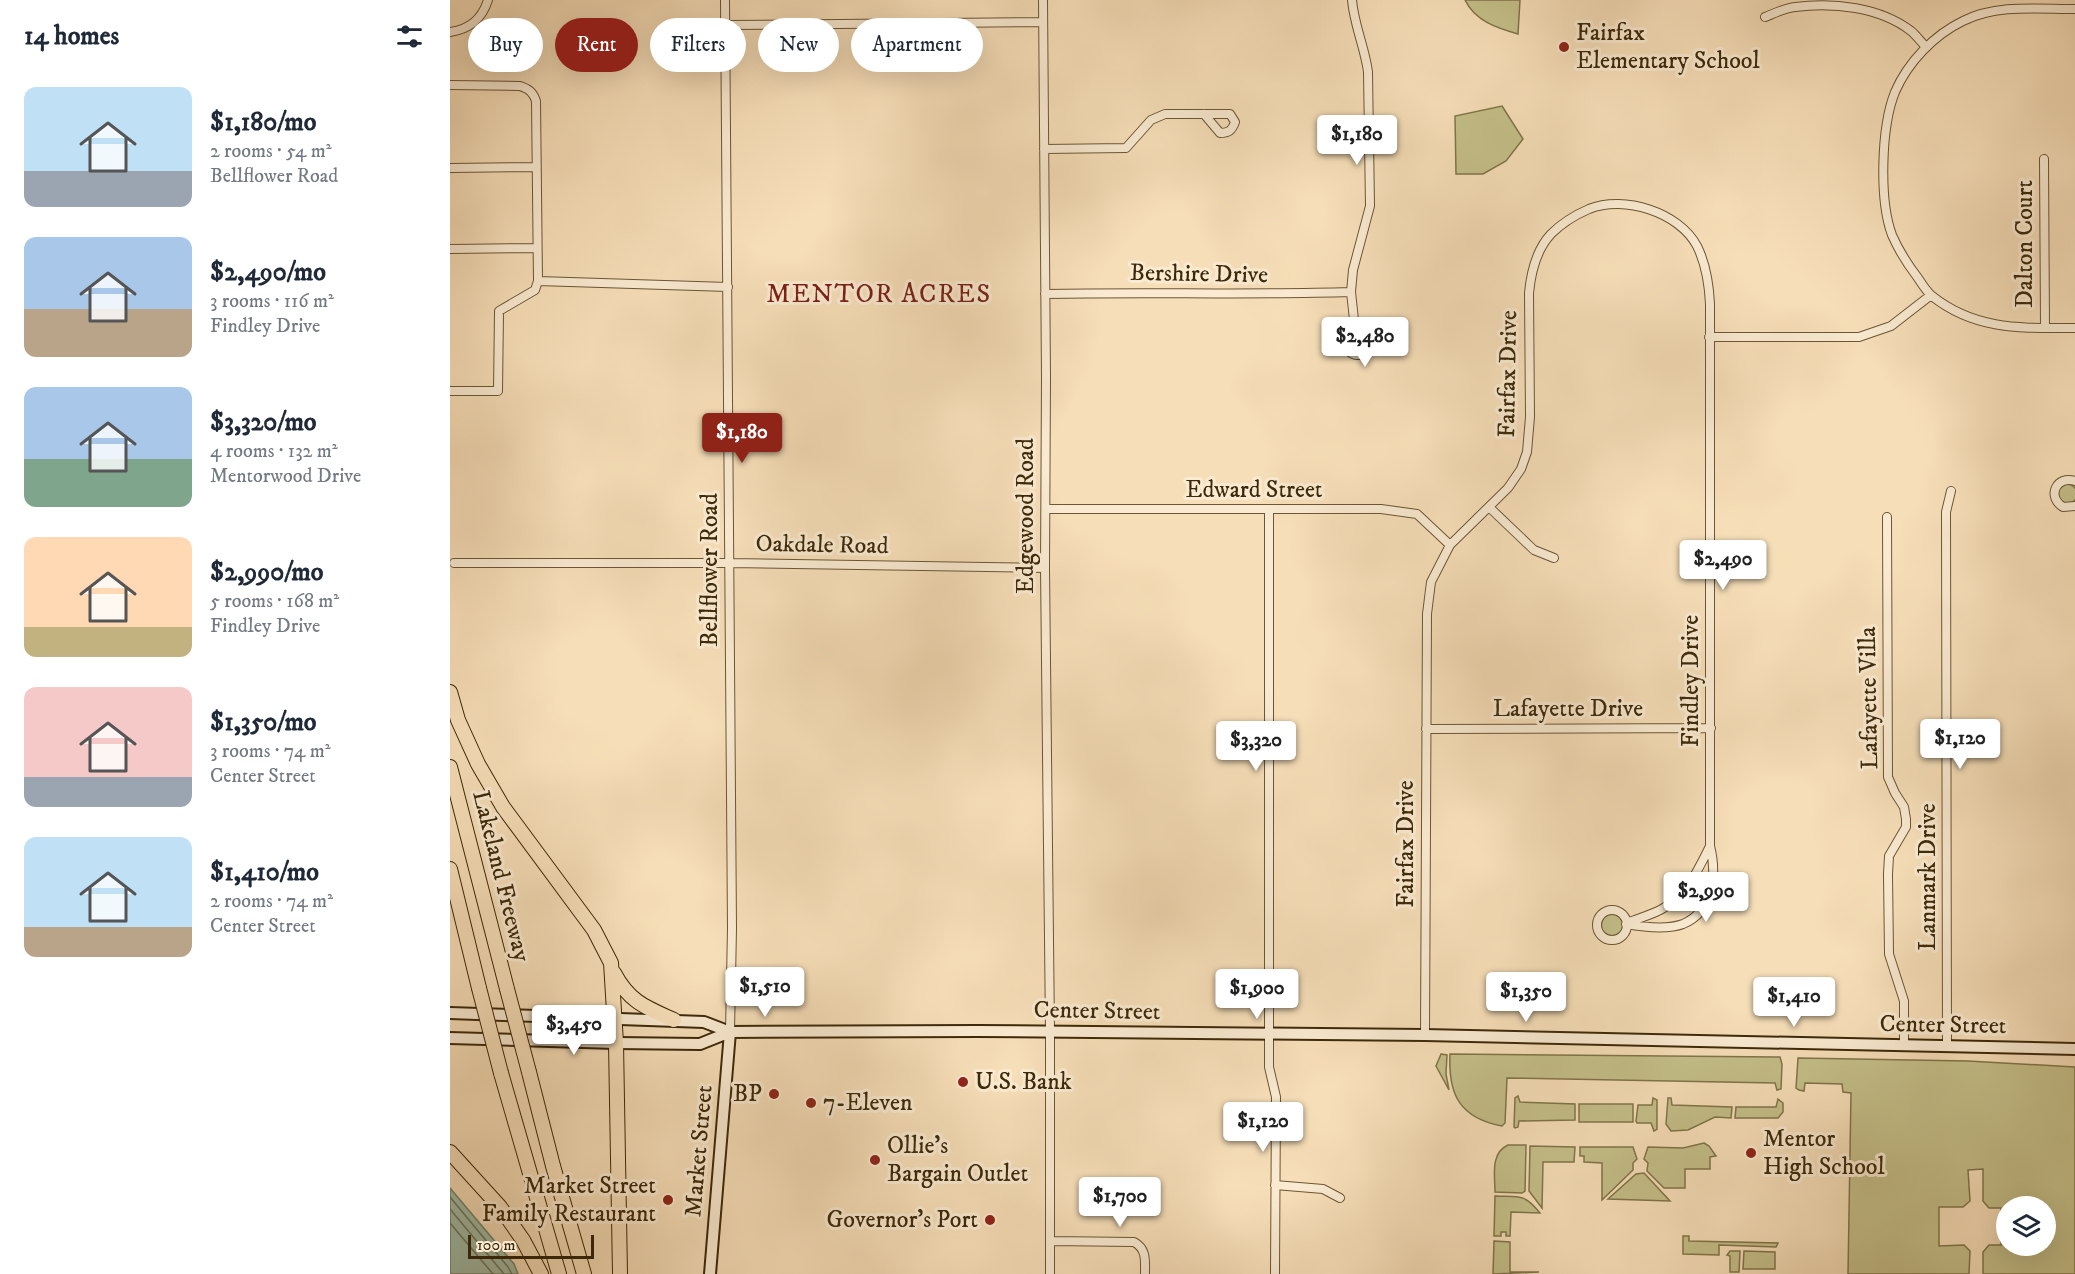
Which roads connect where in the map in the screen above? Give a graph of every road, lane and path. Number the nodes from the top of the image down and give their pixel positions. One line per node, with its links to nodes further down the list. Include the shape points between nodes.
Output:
1 (488, 0): 10 (street, via 475,22)
2 (725, 0): 7 (street, Bellflower Road)
3 (1043, 0): 8 (street, Edgewood Road)
4 (1352, 0): 23 (street, via 1368,72 1370,206)
5 (2075, 9): 11 (street, via 2018,8 1982,15 1962,22)
6 (1765, 17): 11 (street, via 1793,7 1861,9 1911,31)
7 (726, 18)
8 (1043, 22): 9 (street); 15 (street, Edgewood Road)
9 (746, 26)
10 (451, 32)
11 (1926, 48): 25 (street, via 1912,62 1895,93 1887,123 1884,165 1892,235)
12 (726, 72): 22 (street, Bellflower Road)
13 (450, 85): 17 (street, via 520,86 531,91 536,101)
14 (1204, 114): 15 (street, via 1166,114 1151,120 1126,148)
15 (1044, 149): 24 (street, Edgewood Road)
16 (2044, 159): 26 (street, Dalton Court)
17 (536, 167): 18 (street); 19 (street)
18 (450, 168)
19 (536, 248): 20 (street); 21 (street)
20 (450, 249)
21 (538, 281): 22 (street); 30 (street, via 535,290 499,311 498,391)
22 (728, 286): 41 (street, Bellflower Road)
23 (1351, 292): 24 (street, Bershire Drive); 28 (street)
24 (1045, 294): 35 (street, Edgewood Road)
25 (1930, 295): 26 (street, via 1961,313 1993,324); 29 (street, via 1891,326 1859,337)
26 (2045, 328): 27 (street)
27 (2075, 328)
28 (1354, 329)
29 (1709, 337): 34 (street, Fairfax Drive, via 1706,268 1696,244 1678,225 1655,210 1620,204 1591,208 1569,219 1550,235 1531,276 1527,452 1515,479); 44 (street, Findley Drive)
30 (450, 391)
31 (2075, 481): 33 (street, via 2062,480 2054,494 2058,504)
32 (1951, 491): 60 (street, Lanmark Drive, via 1946,512)
33 (2075, 507)
34 (1490, 508): 38 (street, Fairfax Drive); 39 (street, via 1534,550)
35 (1046, 509): 36 (street, Edward Street); 42 (street, Edgewood Road)
36 (1269, 510): 38 (street, Edward Street, via 1381,509 1417,514); 55 (street)
37 (1887, 518): 59 (street, Lafayette Villa, via 1888,777 1906,819 1906,827 1889,856 1889,954 1904,1000)
38 (1450, 545): 45 (street, Fairfax Drive, via 1431,582)
39 (1554, 558)
40 (454, 563): 41 (street, Oakdale Road)
41 (730, 563): 42 (street, Oakdale Road); 53 (street, Bellflower Road)
42 (1045, 568): 54 (street, Edgewood Road)
43 (450, 693): 49 (highway, via 478,764 503,807 594,930 609,956)
44 (1711, 728): 45 (street, Lafayette Drive); 47 (street, Findley Drive)
45 (1426, 729): 56 (street, Fairfax Drive)
46 (450, 767): 68 (highway, Lakeland Freeway, bridge)
47 (1710, 846): 47 (street, Findley Drive, via 1690,883 1674,901 1626,924 1678,925 1698,913 1711,894)
48 (450, 869): 67 (highway, Lakeland Freeway, bridge, via 501,1073)
49 (612, 970): 51 (highway); 52 (highway, via 631,998)
50 (450, 1012): 51 (main road, Center Street)
51 (614, 1018): 52 (main road, Center Street); 58 (highway)
52 (674, 1020): 53 (main road, Center Street, via 704,1022)
53 (730, 1032): 54 (main road, Center Street); 58 (main road, Center Street, via 700,1044); 70 (main road, Market Street)
54 (1050, 1032): 55 (main road, Center Street); 65 (street, Edgewood Road)
55 (1269, 1034): 56 (main road, Center Street); 63 (street, via 1269,1067 1276,1096)
56 (1425, 1035): 59 (main road, Center Street)
57 (450, 1038): 58 (main road, Center Street)
58 (616, 1043): 69 (highway)
59 (1904, 1046): 60 (main road, Center Street)
60 (1947, 1047): 61 (main road, Center Street)
61 (2075, 1049)
62 (450, 1152): 66 (highway, via 500,1207)
63 (1275, 1185): 64 (street, via 1323,1189); 73 (street)
64 (1340, 1198)
65 (1050, 1241): 71 (street, Edgewood Road); 72 (street, via 1134,1242 1143,1250)
66 (541, 1274)
67 (559, 1274)
68 (584, 1274)
69 (620, 1274)
70 (710, 1274)
71 (1050, 1274)
72 (1145, 1274)
73 (1275, 1274)

